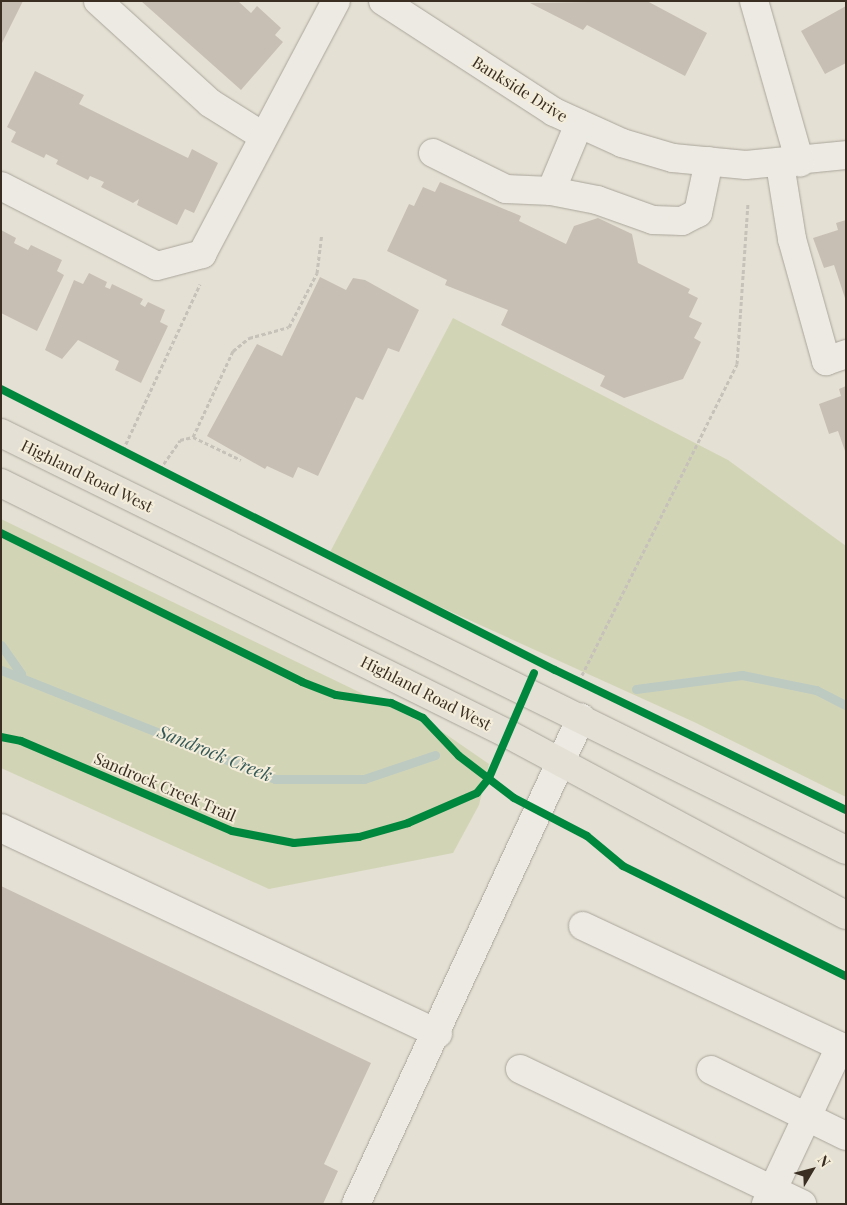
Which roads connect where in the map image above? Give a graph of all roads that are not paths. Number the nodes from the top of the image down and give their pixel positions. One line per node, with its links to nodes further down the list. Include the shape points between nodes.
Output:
1 (98, 1): 6 (street, via 210,103)
2 (336, 1): 6 (street)
3 (383, 1): 5 (street, Bankside Drive, via 554,112)
4 (754, 1): 10 (street)
5 (579, 124): 9 (street, Bankside Drive, via 673,158); 12 (street)
6 (263, 136): 11 (street, via 202,254 157,266)
7 (433, 153): 12 (street, via 506,189)
8 (846, 155): 10 (street, Bankside Drive)
9 (709, 161): 10 (street, Bankside Drive); 12 (street, via 698,213 682,221 653,220 597,200)
10 (790, 163): 13 (street, via 792,238 826,361)
11 (1, 186)
12 (551, 191)
13 (846, 354)
14 (1, 434): 16 (main road, Highland Road West)
15 (1, 483): 17 (main road, Highland Road West)
16 (581, 718): 17 (street); 19 (main road, Highland Road West)
17 (560, 762): 20 (main road, Highland Road West); 22 (street)
18 (1, 828): 22 (street)
19 (846, 850)
20 (846, 915)
21 (583, 926): 23 (street)
22 (438, 1034): 29 (street)
23 (843, 1048): 26 (street)
24 (520, 1069): 28 (street)
25 (711, 1070): 26 (street)
26 (807, 1117): 27 (street); 28 (street)
27 (846, 1136)
28 (769, 1197): 30 (street)
29 (356, 1204)
30 (802, 1204)

